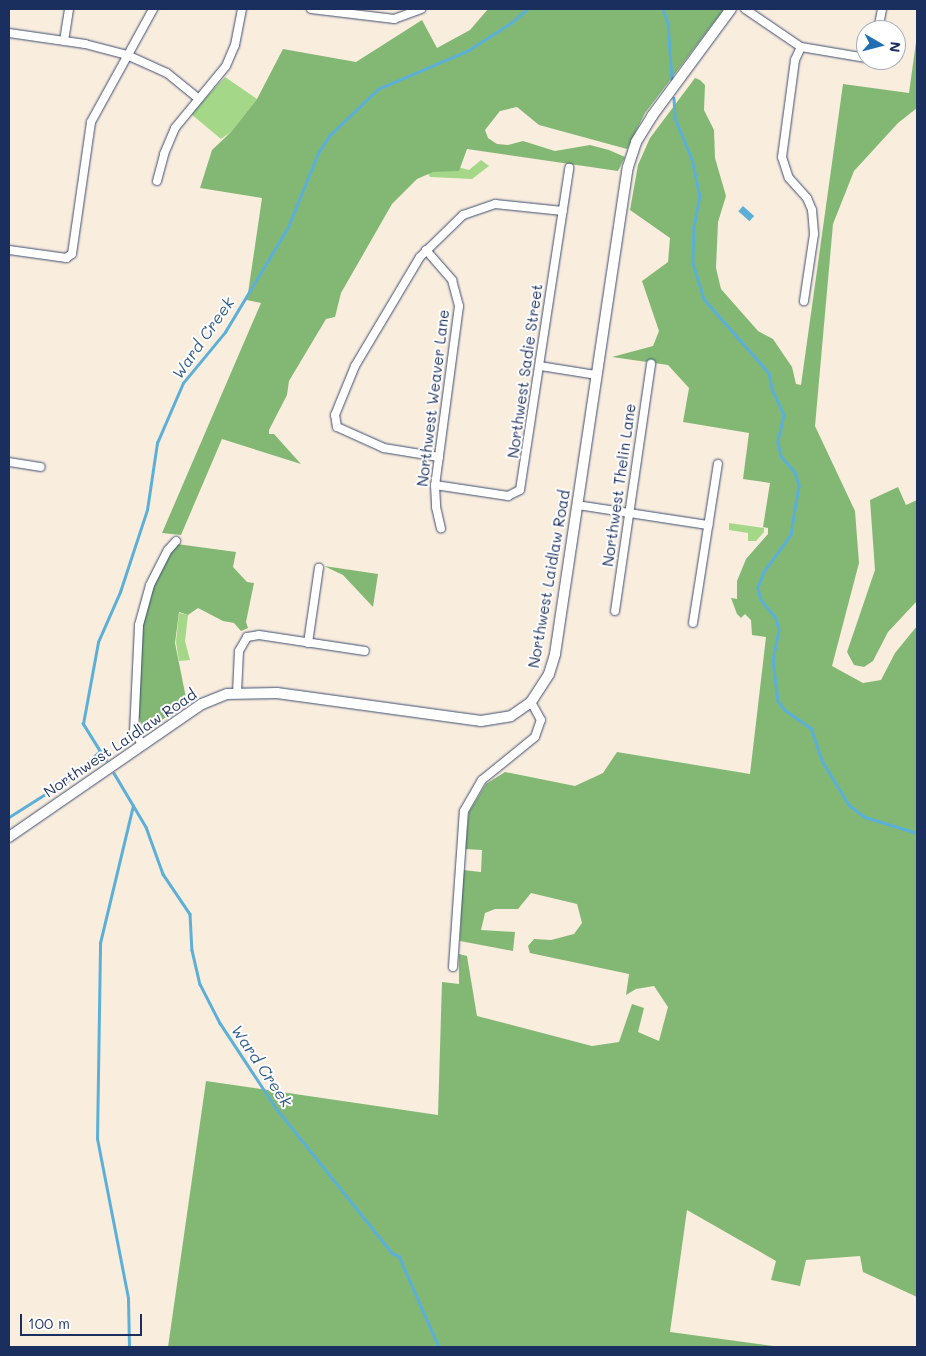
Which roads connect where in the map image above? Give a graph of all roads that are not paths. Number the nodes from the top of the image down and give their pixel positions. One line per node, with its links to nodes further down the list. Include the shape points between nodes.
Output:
1 (69, 9): 9 (street)
2 (153, 9): 11 (street)
3 (242, 9): 13 (street, via 226,66)
4 (311, 9): 5 (street, via 394,19)
5 (421, 9)
6 (731, 9): 22 (street, Northwest Laidlaw Road, via 652,116 634,148 625,179)
7 (746, 9): 10 (street)
8 (9, 33): 9 (street)
9 (64, 41): 11 (street)
10 (801, 47): 12 (street); 19 (street, via 795,60 782,158 789,178 807,198 812,210 814,234)
11 (127, 56): 13 (street, via 167,73); 17 (street, via 89,128 72,254 69,257)
12 (856, 56)
13 (199, 99): 15 (street, via 171,137)
14 (569, 168): 16 (street, Northwest Sadie Street)
15 (158, 181)
16 (563, 212): 18 (street, via 506,204 484,206 463,215); 21 (street, Northwest Sadie Street)
17 (9, 250)
18 (426, 250): 23 (street, Northwest Weaver Lane, via 452,280 459,306); 23 (street, via 359,360 336,411 335,423 342,431 384,448)
19 (804, 301)
20 (651, 364): 29 (street, Northwest Thelin Lane)
21 (540, 366): 22 (street); 27 (street, Northwest Sadie Street, via 518,494 508,496)
22 (596, 375): 28 (street, Northwest Laidlaw Road)
23 (439, 457): 27 (street, Northwest Weaver Lane)
24 (9, 462): 26 (street)
25 (718, 464): 30 (street)
26 (41, 467)
27 (435, 485): 31 (street, Northwest Weaver Lane)
28 (578, 505): 29 (street); 39 (street, Northwest Laidlaw Road, via 554,654 549,674)
29 (629, 513): 30 (street); 34 (street, Northwest Thelin Lane)
30 (708, 525): 35 (street)
31 (442, 528)
32 (176, 541): 40 (street, via 150,585 139,625 134,732)
33 (319, 568): 36 (street)
34 (615, 611)
35 (694, 623)
36 (308, 643): 37 (street); 38 (street, via 259,636 243,640 238,651)
37 (365, 651)
38 (237, 693): 39 (street, Northwest Laidlaw Road, via 277,693 480,721 511,716); 40 (street, Northwest Laidlaw Road, via 209,700)
39 (532, 702): 42 (street, via 541,720 535,737 482,780 464,811)
40 (143, 745): 41 (street, Northwest Laidlaw Road)
41 (9, 837)
42 (453, 967)

